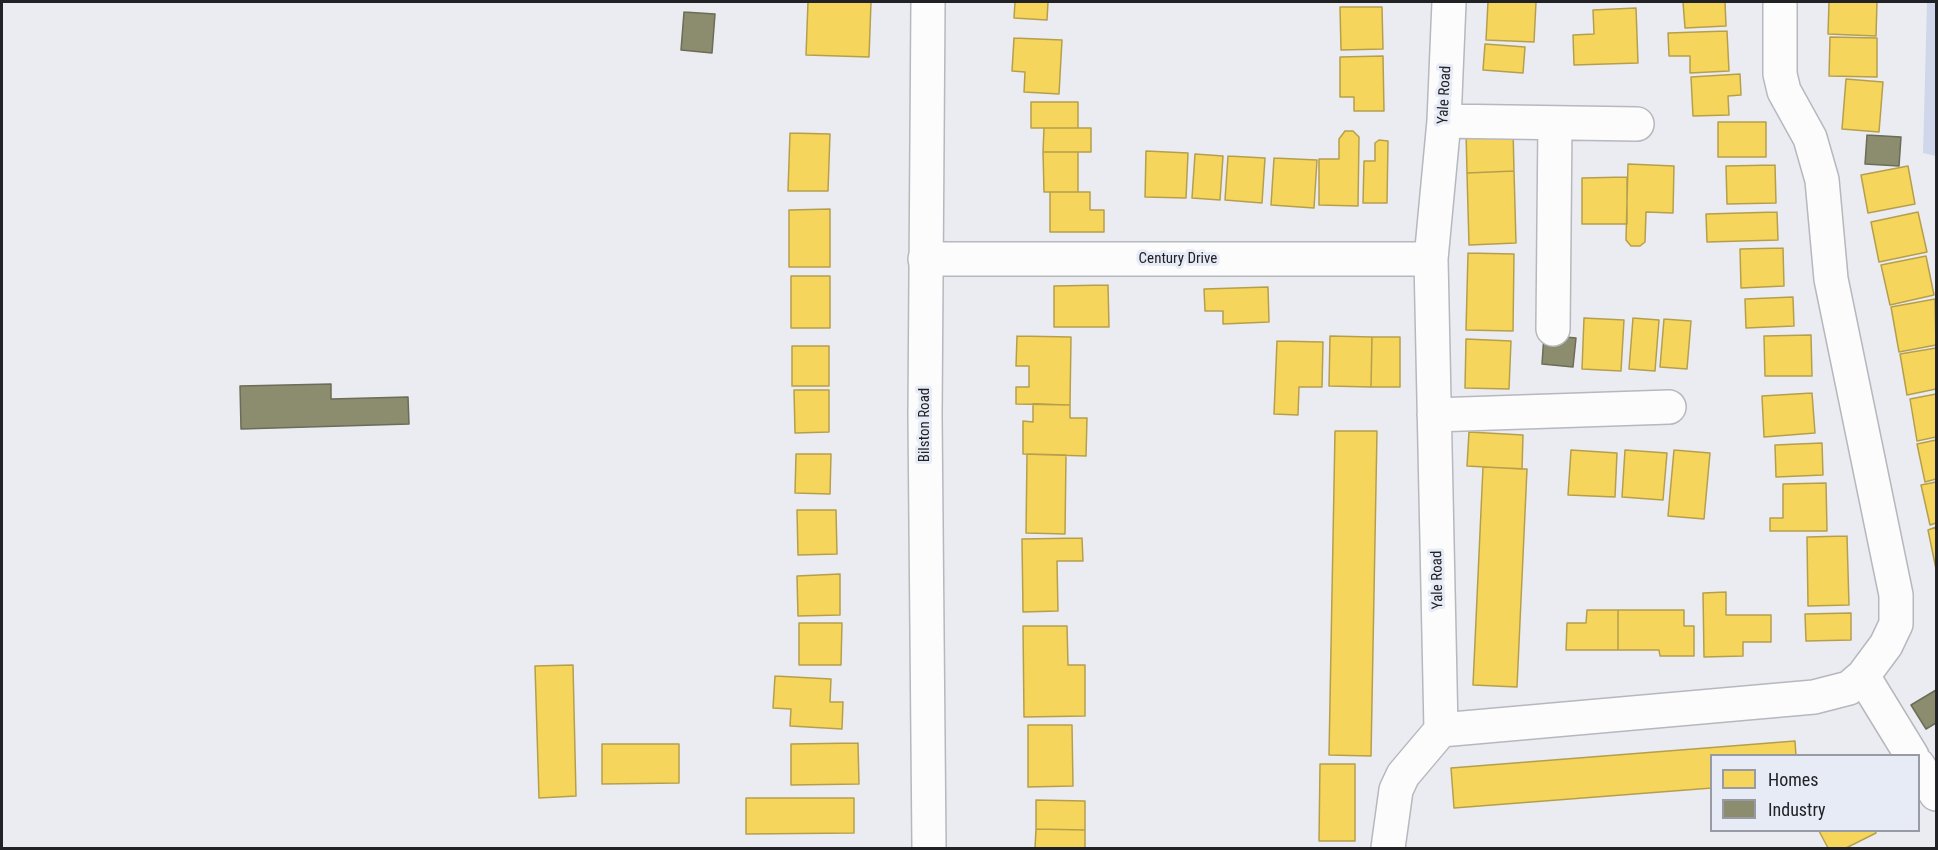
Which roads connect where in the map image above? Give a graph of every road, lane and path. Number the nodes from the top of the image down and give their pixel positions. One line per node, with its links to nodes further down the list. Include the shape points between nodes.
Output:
1 (928, 2): 7 (street, Bilston Road)
2 (1449, 2): 4 (street, Yale Road)
3 (1780, 2): 12 (street, via 1780,74 1784,91 1810,138 1822,180 1831,279 1896,595 1896,624)
4 (1444, 121): 5 (street); 8 (street, Yale Road)
5 (1555, 123): 6 (street); 9 (street)
6 (1637, 124)
7 (925, 259): 8 (street, Century Drive); 17 (street, Bilston Road)
8 (1431, 259): 11 (street, Yale Road)
9 (1552, 329)
10 (1669, 407): 11 (street)
11 (1434, 415): 13 (street, Yale Road)
12 (1863, 676): 13 (street, via 1849,688 1814,697); 14 (street)
13 (1441, 730): 18 (street, via 1403,775 1396,790)
14 (1911, 754)
15 (1920, 768): 16 (street)
16 (1936, 794)
17 (929, 849)
18 (1388, 849)

